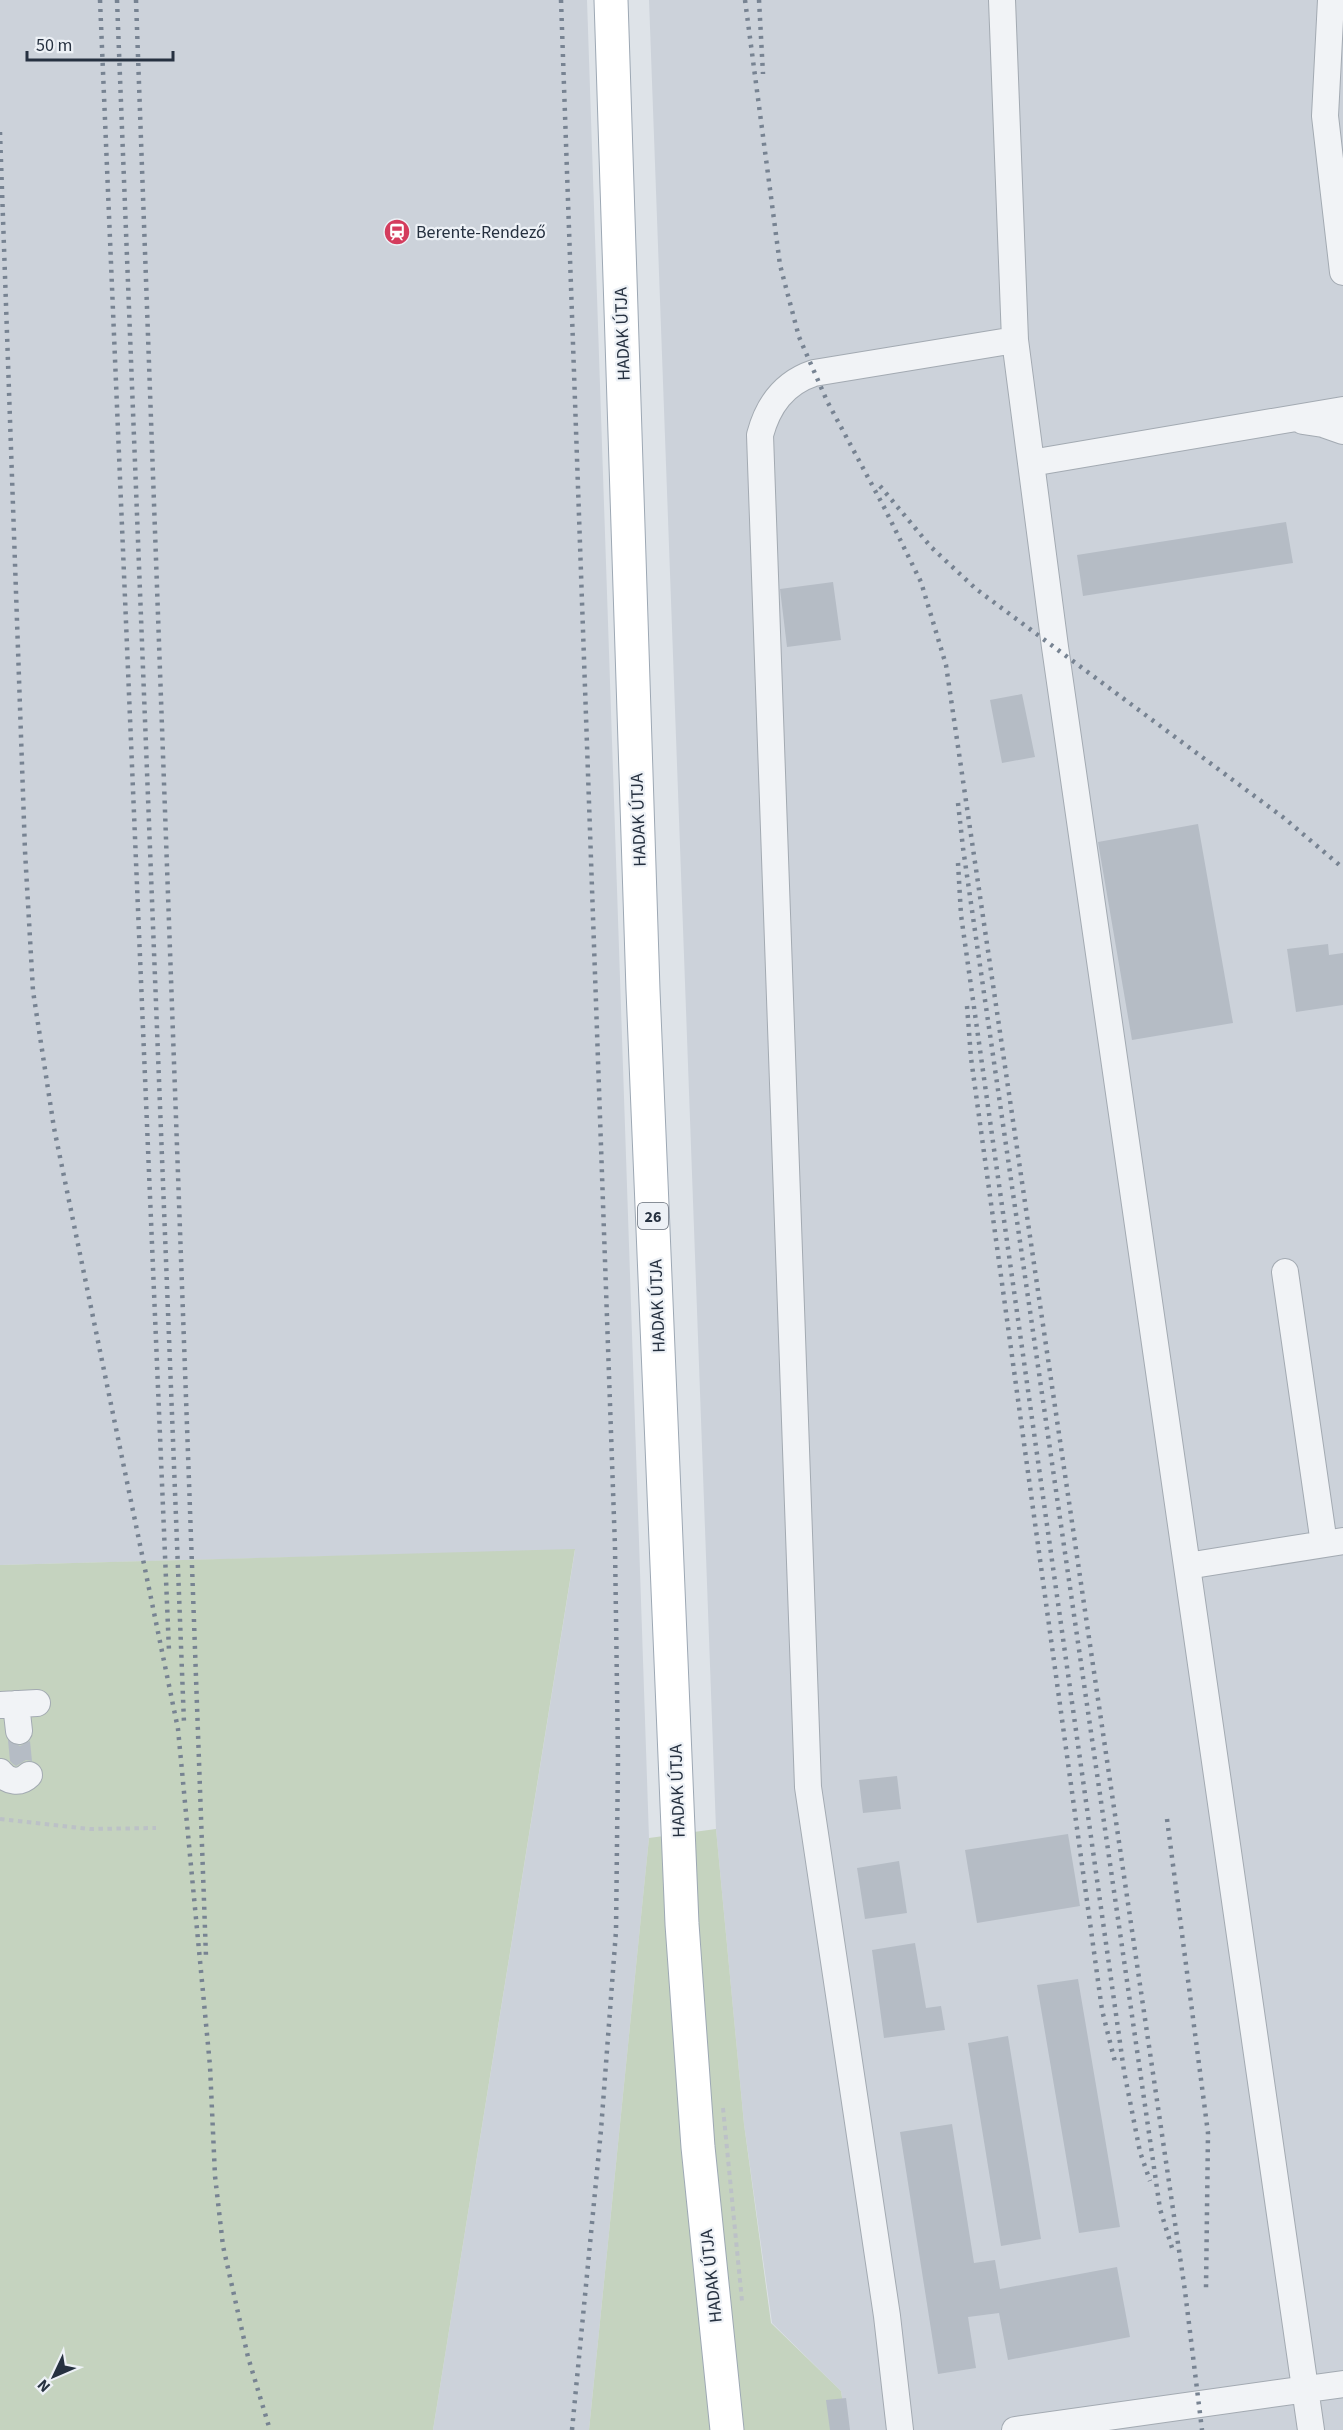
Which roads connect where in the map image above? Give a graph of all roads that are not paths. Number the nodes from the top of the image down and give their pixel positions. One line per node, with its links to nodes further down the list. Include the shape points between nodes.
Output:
1 (611, 0): 20 (main road, HADAK ÚTJA / 26, via 643,978 682,1924 698,2147)
2 (1002, 0): 5 (lane)
3 (1331, 0): 4 (lane, via 1325,116)
4 (1343, 272)
5 (1015, 340): 9 (lane); 21 (lane, via 802,377 778,396 760,435 807,1787 887,2316)
6 (1343, 410): 7 (lane)
7 (1289, 419): 8 (lane); 9 (lane)
8 (1343, 431)
9 (1031, 463): 12 (lane)
10 (1285, 1272): 11 (lane)
11 (1334, 1543): 12 (lane)
12 (1187, 1566): 18 (lane)
13 (18, 1704): 14 (lane)
14 (19, 1731)
15 (0, 1772): 16 (lane, via 13,1780)
16 (29, 1775)
17 (1343, 2384): 18 (lane)
18 (1305, 2390): 19 (lane); 23 (lane)
19 (1124, 2423): 22 (lane)
20 (727, 2430)
21 (900, 2430)
22 (1015, 2430)
23 (1311, 2430)

